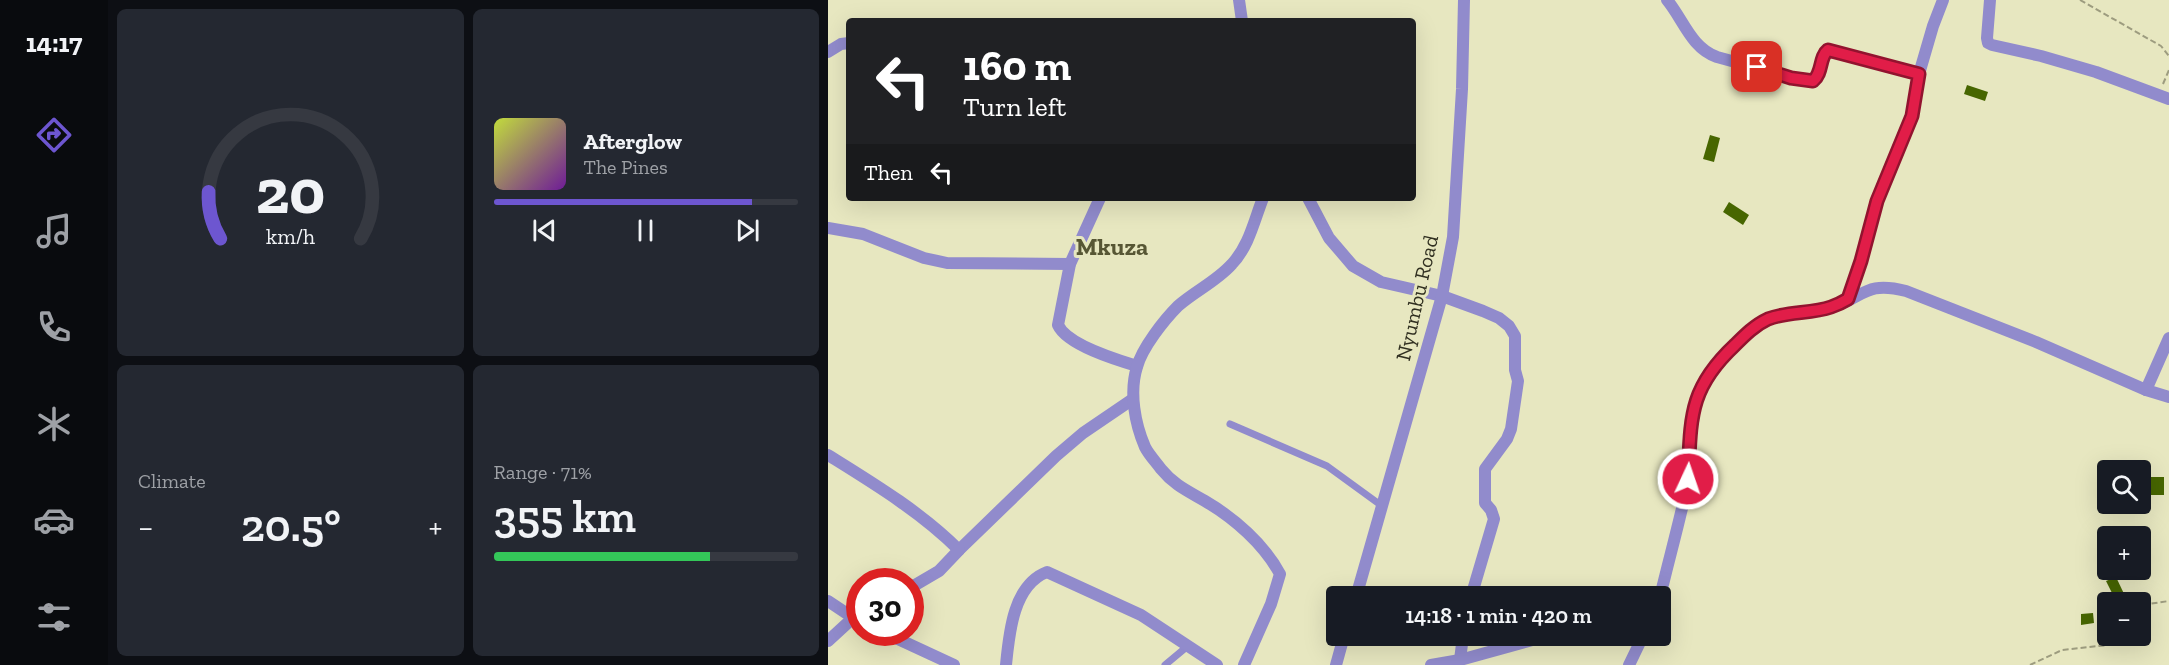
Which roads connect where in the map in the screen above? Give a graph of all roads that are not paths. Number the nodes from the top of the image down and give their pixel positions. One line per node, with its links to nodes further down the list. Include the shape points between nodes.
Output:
1 (1239, 0): 6 (street)
2 (1464, 0): 16 (street, Nyumbu Road, via 1457,189)
3 (1667, 0): 9 (street, via 1699,46 1717,57 1805,81 1818,77 1828,50)
4 (1943, 0): 9 (street)
5 (1990, 0): 10 (street, via 1988,43 2096,72)
6 (1242, 18)
7 (846, 43): 8 (street)
8 (828, 52)
9 (1919, 74): 17 (street, via 1912,116 1877,201)
10 (2163, 97)
11 (1099, 201): 15 (street)
12 (1262, 201): 19 (street, via 1250,236 1232,265 1171,314)
13 (1310, 201): 16 (street, via 1329,238 1353,266 1381,282)
14 (828, 228): 15 (street, via 863,234 947,263)
15 (1070, 264): 19 (street, via 1058,325 1061,332 1096,351)
16 (1442, 296): 25 (street, Nyumbu Road); 29 (street, via 1499,318 1515,336 1517,397 1507,439 1485,469 1485,503 1494,519)
17 (1848, 299): 20 (street, via 1881,286 1906,291); 30 (street, via 1830,307 1766,320 1749,331 1706,378 1691,423 1688,479)
18 (2169, 338): 20 (street)
19 (1137, 366): 22 (street)
20 (2146, 390): 21 (street)
21 (2169, 397)
22 (1133, 399): 26 (street, via 1056,456); 46 (street, via 1146,449 1170,480 1239,525 1280,574)
23 (1230, 424): 25 (lane, via 1327,466)
24 (828, 454): 26 (street, via 909,509)
25 (1382, 506): 28 (street, Nyumbu Road)
26 (958, 550): 27 (street, via 939,571)
27 (924, 580)
28 (1359, 586)
29 (1475, 586)
30 (1663, 586)
31 (828, 600): 32 (street)
32 (846, 611)
33 (846, 627): 34 (street)
34 (828, 641)
35 (1189, 645): 43 (street, via 1142,615 1047,572 1037,576 1021,598 1008,637); 44 (lane); 45 (street)
36 (913, 646): 42 (street)
37 (1341, 646): 47 (street)
38 (1461, 646): 41 (street)
39 (1510, 646): 41 (street)
40 (1638, 646): 49 (street)
41 (1460, 660): 48 (street)
42 (954, 665)
43 (1006, 665)
44 (1165, 665)
45 (1217, 665)
46 (1244, 665)
47 (1336, 665)
48 (1431, 665)
49 (1629, 665)

